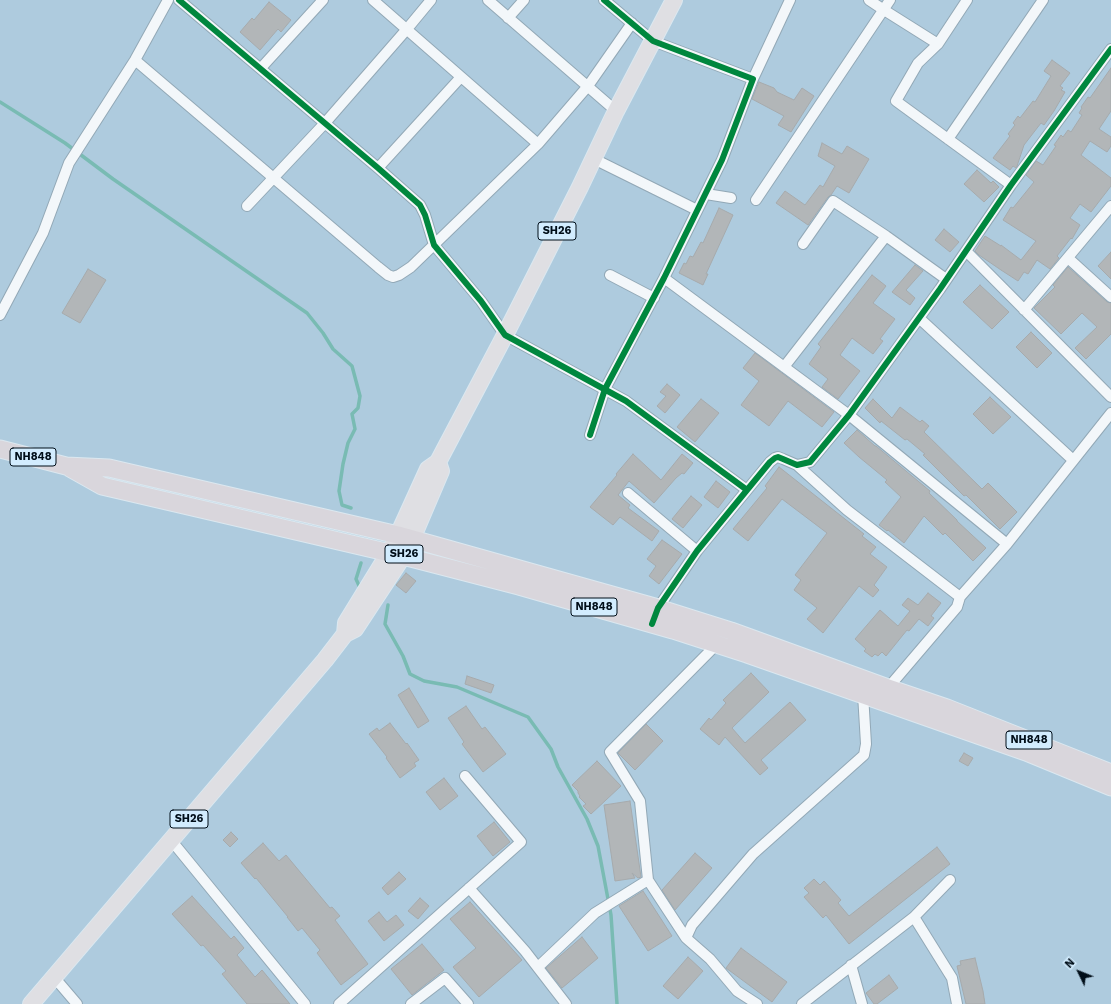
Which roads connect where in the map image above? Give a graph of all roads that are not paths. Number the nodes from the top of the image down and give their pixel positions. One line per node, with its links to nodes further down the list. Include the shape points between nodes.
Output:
1 (168, 0): 22 (street)
2 (179, 0): 23 (street)
3 (323, 0): 23 (street)
4 (373, 0): 18 (street)
5 (431, 0): 18 (street)
6 (488, 0): 16 (street)
7 (524, 0): 16 (street)
8 (604, 0): 17 (street)
9 (674, 0): 19 (main road, SH26)
10 (790, 0): 25 (street)
11 (869, 0): 15 (street)
12 (890, 0): 15 (street)
13 (967, 0): 20 (street)
14 (1043, 0): 29 (street)
15 (884, 10): 20 (street); 37 (street)
16 (508, 18): 26 (street)
17 (632, 23): 19 (street); 26 (street)
18 (407, 29): 24 (street); 28 (street)
19 (653, 41): 25 (street); 27 (main road, SH26)
20 (938, 44): 29 (street, via 918,63 896,100)
21 (1111, 49): 34 (street)
22 (135, 60): 33 (street); 52 (street, via 69,163 43,233)
23 (261, 68): 28 (street)
24 (461, 77): 30 (street); 32 (street)
25 (753, 79): 35 (street)
26 (588, 86): 27 (street); 30 (street)
27 (616, 111): 31 (main road, SH26)
28 (325, 123): 32 (street); 33 (street)
29 (948, 139): 34 (street)
30 (538, 144): 43 (street)
31 (594, 158): 40 (street); 54 (main road, SH26)
32 (378, 168): 43 (street, via 420,205)
33 (273, 177): 38 (street); 43 (street, via 392,277 411,267)
34 (1011, 185): 44 (street)
35 (706, 194): 36 (street); 40 (street)
36 (730, 198)
37 (756, 200)
38 (247, 206)
39 (1111, 206): 45 (street)
40 (697, 210): 47 (street)
41 (886, 236): 42 (street, via 833,201); 48 (street); 55 (street)
42 (803, 244)
43 (434, 245): 54 (street, via 481,301)
44 (966, 251): 48 (street); 51 (street)
45 (1068, 258): 49 (street); 51 (street)
46 (610, 274): 50 (street)
47 (664, 278): 50 (street); 55 (street)
48 (946, 279): 53 (street)
49 (1111, 297)
50 (654, 298): 56 (street)
51 (1024, 310): 57 (street)
52 (0, 315)
53 (919, 318): 59 (street); 62 (street)
54 (505, 335): 56 (street); 67 (main road, SH26, via 438,462 428,469)
55 (784, 367): 59 (street)
56 (605, 390): 60 (street); 65 (street, via 626,401)
57 (1111, 397)
58 (1111, 413): 62 (street)
59 (849, 415): 63 (street, via 810,462); 68 (street)
60 (590, 435)
61 (0, 449): 64 (highway, NH848)
62 (1073, 460): 68 (street)
63 (797, 465): 65 (street, via 775,458); 71 (street, via 847,510)
64 (66, 466): 67 (highway, NH848, via 109,468); 70 (highway, NH848, via 102,486)
65 (747, 490): 69 (street)
66 (628, 493): 69 (street)
67 (405, 537): 70 (main road, SH26); 72 (highway, NH848)
68 (1007, 544): 71 (street)
69 (697, 551): 72 (street)
70 (396, 554): 72 (highway, NH848, via 519,586); 79 (main road, SH26, via 355,629 345,634)
71 (960, 597): 74 (street, via 957,607)
72 (655, 616): 73 (highway, NH848); 74 (highway, NH848, via 731,631)
73 (717, 644): 75 (highway, NH848); 80 (street, via 610,752 640,801)
74 (888, 688): 76 (highway, NH848, via 947,708)
75 (863, 694): 78 (highway, NH848, via 1026,752); 84 (street, via 866,744 864,755 753,854 692,925)
76 (1111, 773)
77 (465, 776): 82 (street, via 521,842)
78 (1111, 787)
79 (171, 840): 87 (main road, SH26); 90 (street)
80 (648, 880): 84 (street); 86 (street, via 595,913)
81 (950, 880): 83 (street)
82 (469, 888): 86 (street); 91 (street)
83 (914, 917): 85 (street); 98 (street, via 952,978)
84 (686, 938): 95 (street, via 710,959 737,991)
85 (852, 965): 96 (street); 97 (street)
86 (538, 967): 94 (street)
87 (54, 977): 88 (main road, SH26); 89 (street)
88 (31, 1004)
89 (77, 1004)
90 (305, 1004)
91 (339, 1004)
92 (411, 1004): 93 (street, via 445,978)
93 (468, 1004)
94 (566, 1004)
95 (756, 1004)
96 (802, 1004)
97 (862, 1004)
98 (956, 1004)

